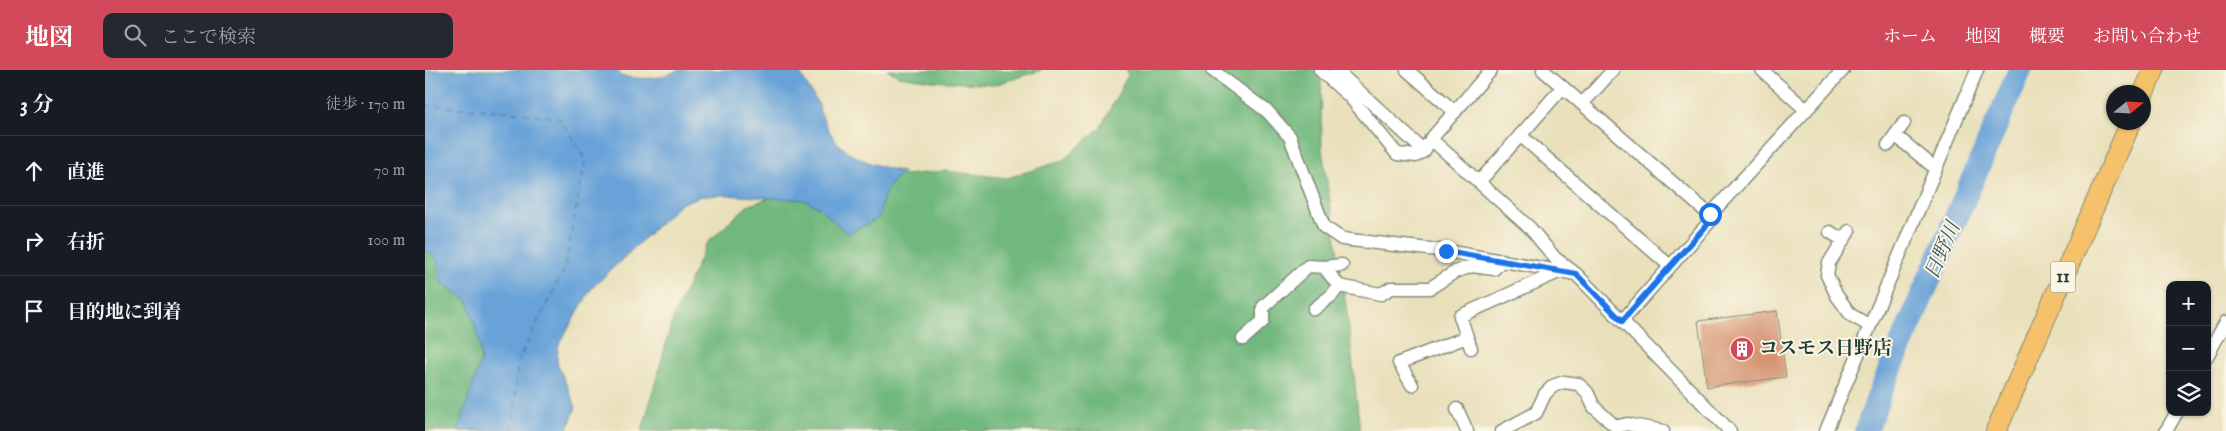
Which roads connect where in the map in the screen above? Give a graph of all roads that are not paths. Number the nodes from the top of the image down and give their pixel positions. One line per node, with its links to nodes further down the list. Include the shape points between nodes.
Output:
1 (1212, 70): 26 (street, via 1269,112 1290,137 1324,227 1342,239)
2 (1320, 70): 21 (street, via 1350,97 1397,154 1416,156)
3 (1336, 70): 21 (street)
4 (1407, 70): 16 (street)
5 (1491, 70): 16 (street)
6 (1543, 70): 13 (street)
7 (1613, 70): 14 (street)
8 (1762, 70): 15 (street)
9 (1843, 70): 15 (street)
10 (1977, 70): 22 (street)
11 (2154, 70): 12 (main road)
12 (2147, 85)
13 (1563, 87): 14 (street); 19 (street)
14 (1582, 104): 24 (street)
15 (1806, 110): 24 (street)
16 (1455, 112): 20 (street)
17 (1904, 123): 22 (street, via 1891,140)
18 (2128, 130): 48 (main road, 11)
19 (1520, 135): 23 (street); 28 (street)
20 (1431, 139): 21 (street); 23 (street)
21 (1425, 151)
22 (1936, 168): 36 (street)
23 (1479, 182): 31 (street, via 1530,228 1555,258)
24 (1710, 214): 28 (street, via 1713,218)
25 (1830, 232): 36 (street, via 1846,236 1829,263 1827,275 1851,315)
26 (1502, 260): 30 (street); 32 (street, via 1494,269 1471,266 1455,272 1430,288 1391,288 1381,294)
27 (1343, 265): 29 (street)
28 (1670, 266): 34 (street)
29 (1324, 267): 32 (street); 37 (street, via 1307,266 1263,307 1263,321)
30 (1561, 271): 31 (street); 39 (street, via 1460,316 1469,343 1399,363)
31 (1576, 274): 34 (street)
32 (1339, 286): 33 (street, via 1332,296)
33 (1313, 309)
34 (1622, 321): 43 (street)
35 (2226, 322): 38 (street)
36 (1870, 326): 47 (street)
37 (1243, 339)
38 (2211, 349)
39 (1412, 385)
40 (1457, 409): 44 (street)
41 (2175, 416): 49 (street)
42 (1616, 429): 45 (street, via 1594,407 1587,392 1578,384 1564,382 1545,394 1536,413); 46 (street, via 1627,424)
43 (1726, 430)
44 (1467, 431)
45 (1501, 431)
46 (1663, 431)
47 (1826, 431)
48 (1996, 431)
49 (2166, 431)

